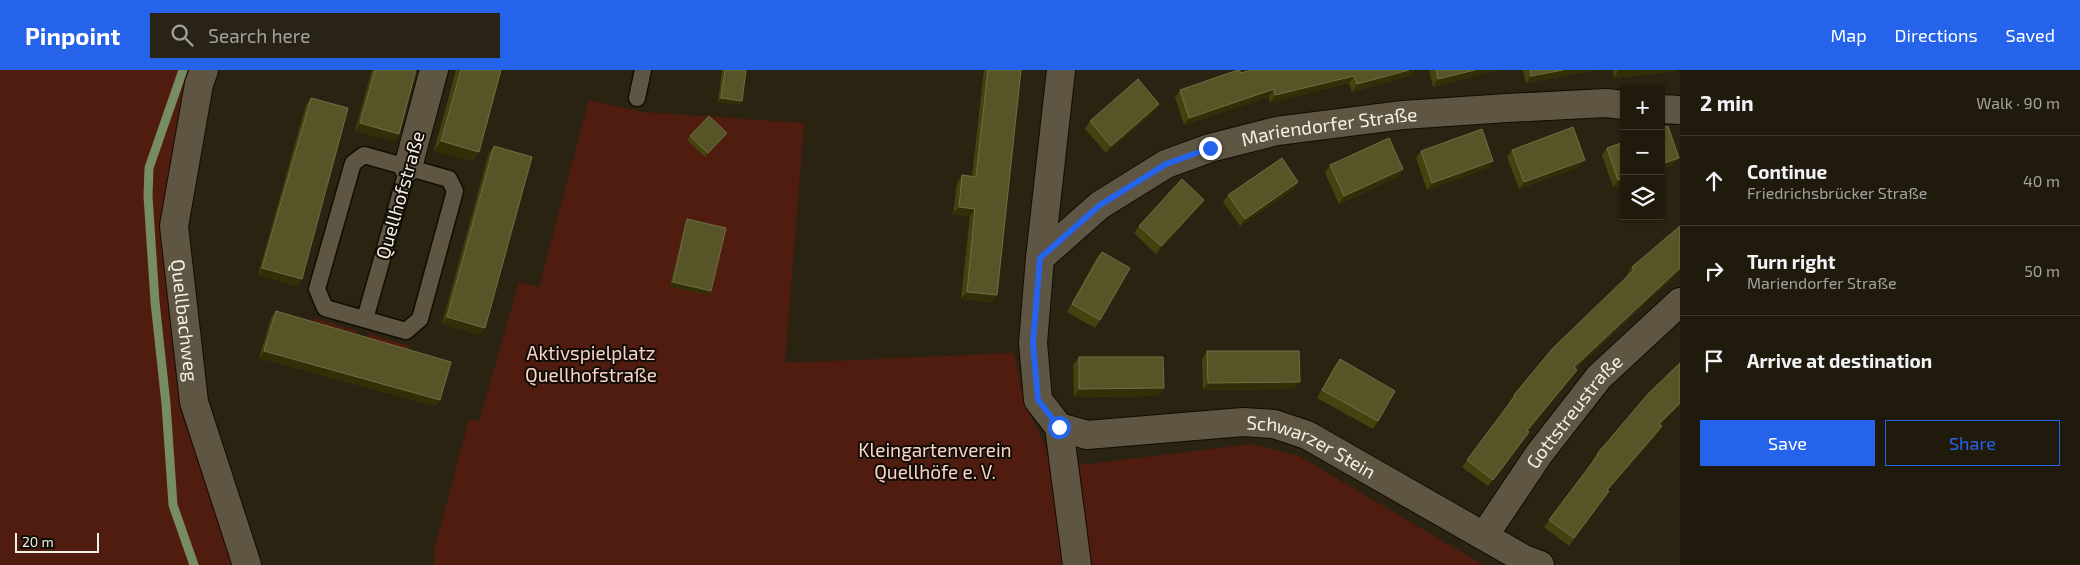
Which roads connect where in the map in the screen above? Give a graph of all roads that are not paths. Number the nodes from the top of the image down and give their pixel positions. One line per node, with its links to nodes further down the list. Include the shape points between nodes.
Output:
1 (204, 70): 15 (street, Quellbachweg, via 174,226 194,402)
2 (434, 70): 9 (street, Quellhofstraße)
3 (644, 70): 5 (lane)
4 (1061, 70): 10 (street)
5 (636, 98)
6 (1620, 105): 10 (street, Mariendorfer Straße, via 1403,115 1277,130 1166,164 1100,205)
7 (1665, 108): 8 (street)
8 (1680, 110)
9 (408, 167): 12 (lane, Quellhofstraße); 12 (lane, via 449,178 456,191 420,319 406,331); 12 (lane, via 364,155 353,163 316,290 325,308)
10 (1040, 258): 13 (street, via 1033,343 1038,400)
11 (1680, 302): 14 (street, Gottstreustraße, via 1599,378 1539,454)
12 (365, 319)
13 (1059, 427): 14 (street, Schwarzer Stein, via 1087,435 1243,422 1274,424 1307,435); 16 (street)
14 (1484, 536): 17 (street, Schwarzer Stein)
15 (247, 565)
16 (1077, 565)
17 (1540, 565)

